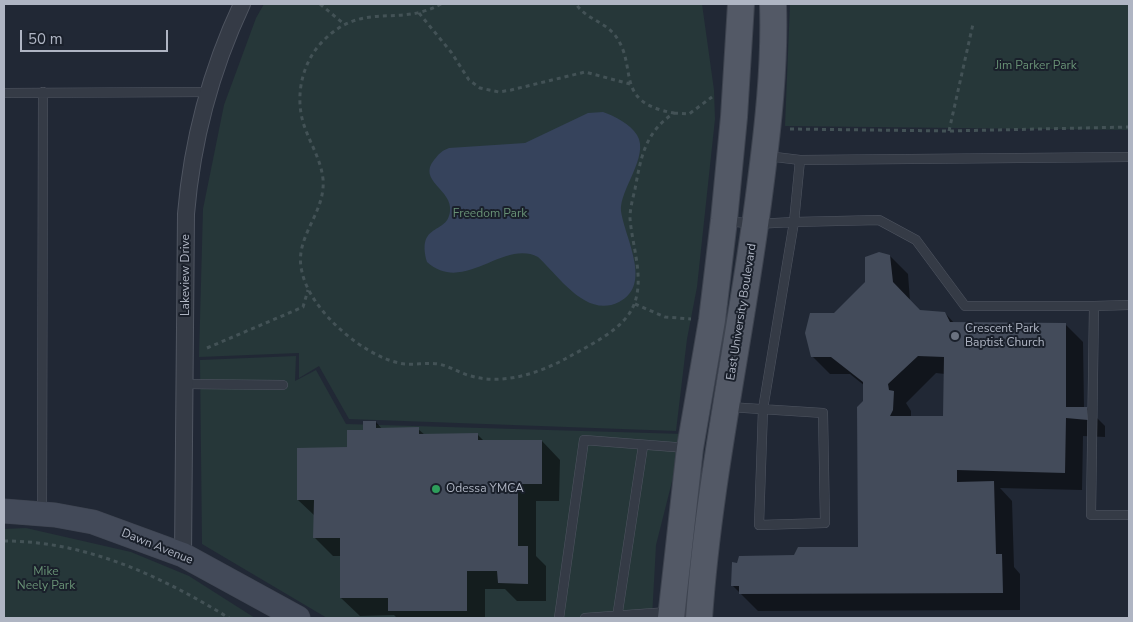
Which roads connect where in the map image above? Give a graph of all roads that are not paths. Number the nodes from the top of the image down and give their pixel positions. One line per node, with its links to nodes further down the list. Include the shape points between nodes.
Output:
1 (242, 4): 6 (street, Lakeview Drive, via 232,24)
2 (741, 4): 10 (main road)
3 (774, 4): 7 (main road, East University Boulevard)
4 (4, 92): 5 (lane)
5 (43, 92): 6 (lane); 22 (lane)
6 (210, 92): 15 (street, Lakeview Drive, via 199,130 188,196)
7 (764, 156): 9 (lane); 12 (main road, East University Boulevard)
8 (1129, 157): 9 (lane)
9 (800, 160): 11 (lane)
10 (724, 220): 12 (lane); 20 (main road, via 712,320)
11 (794, 222): 12 (lane); 14 (lane, via 879,220 916,240 966,306); 18 (lane)
12 (755, 224): 17 (main road, East University Boulevard)
13 (1129, 305): 14 (lane)
14 (1094, 306): 23 (lane, via 1091,515)
15 (185, 384): 16 (lane); 24 (street, Lakeview Drive)
16 (283, 385)
17 (727, 407): 18 (lane); 30 (main road, East University Boulevard, via 703,554)
18 (763, 409): 18 (lane, via 823,413 825,523 759,525)
19 (643, 446): 20 (lane); 26 (lane); 28 (lane, via 584,440)
20 (690, 448): 25 (main road)
21 (4, 511): 22 (street, Dawn Avenue)
22 (42, 514): 24 (street, Dawn Avenue, via 94,522)
23 (1129, 514)
24 (183, 555): 27 (street, Dawn Avenue)
25 (671, 615): 26 (lane)
26 (617, 617): 29 (lane)
27 (298, 618)
28 (559, 618)
29 (585, 618)
30 (699, 618)

